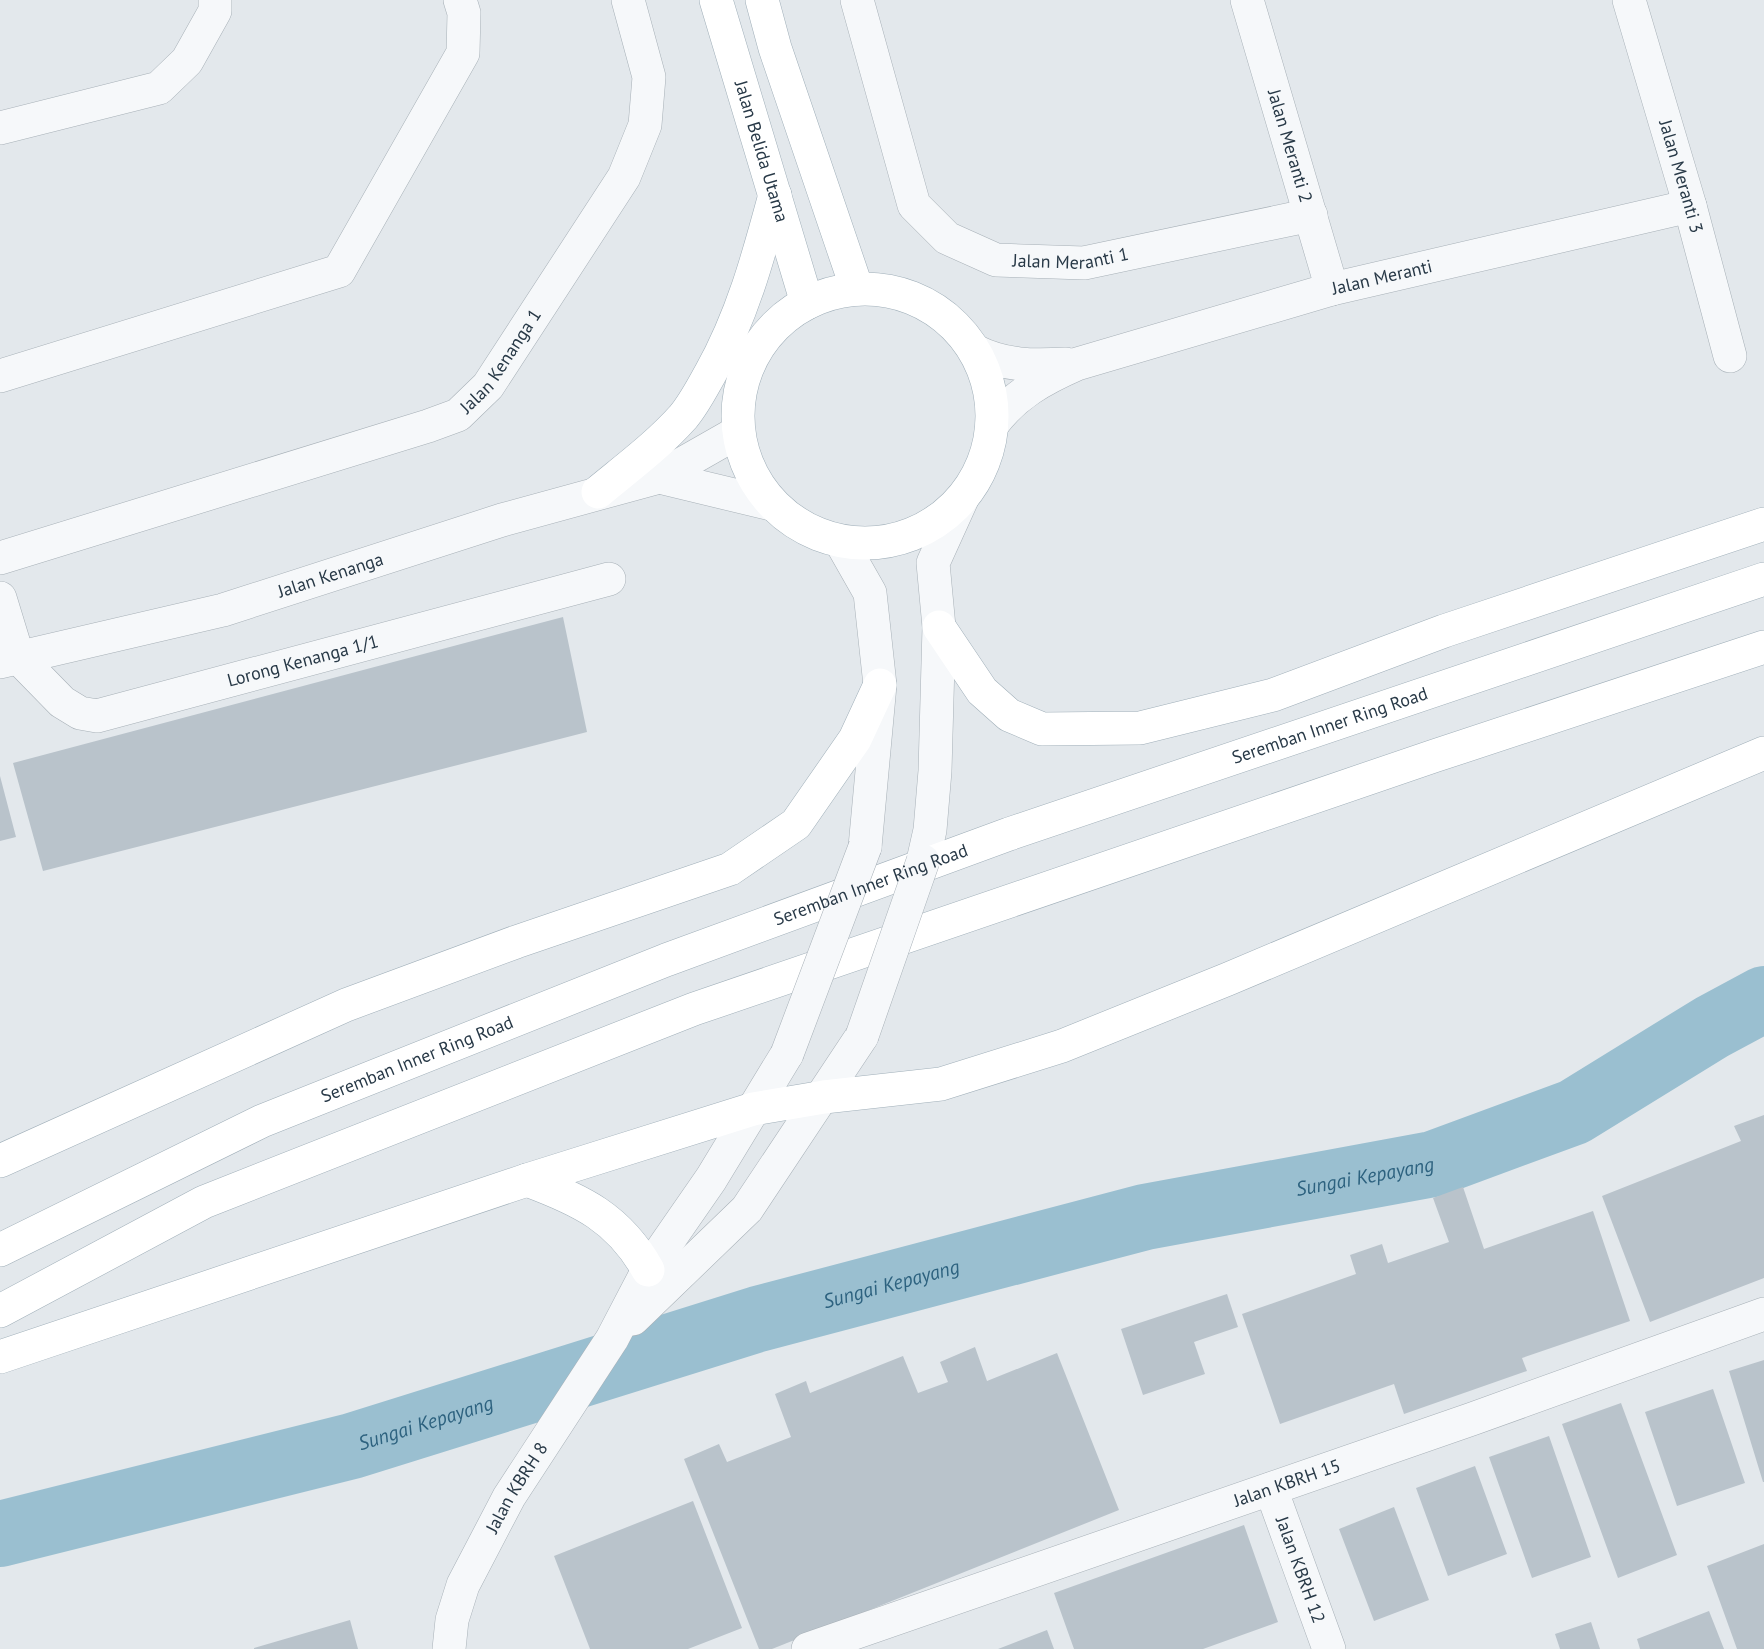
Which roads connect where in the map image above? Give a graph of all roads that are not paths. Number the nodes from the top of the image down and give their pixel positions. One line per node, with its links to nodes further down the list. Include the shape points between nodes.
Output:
1 (215, 0): 9 (street, via 214,11 187,61 159,88)
2 (460, 0): 19 (street, via 464,13 463,53 339,271)
3 (628, 0): 28 (street, Jalan Kenanga 1, via 650,77 645,125 624,177 488,386 458,415)
4 (716, 0): 10 (main road, Jalan Belida Utama)
5 (762, 0): 13 (main road)
6 (857, 0): 12 (street, Jalan Meranti 1, via 914,205 947,238 996,260 1084,262)
7 (1247, 0): 12 (street, Jalan Meranti 2)
8 (1629, 0): 11 (street, Jalan Meranti 3)
9 (0, 128)
10 (775, 195): 15 (main road, Jalan Belida Utama); 23 (main road, via 751,285 703,387 684,415 651,448)
11 (1690, 206): 14 (street, Jalan Meranti); 17 (street, Jalan Meranti 3)
12 (1311, 215): 14 (street, Jalan Meranti 2)
13 (857, 289): 15 (main road); 16 (main road, via 892,291 925,303 954,324)
14 (1332, 289): 18 (street, Jalan Meranti)
15 (807, 303): 21 (main road, via 776,326 753,357 740,394)
16 (975, 351): 18 (street, Jalan Meranti, via 1007,363); 20 (main road, via 988,384)
17 (1730, 356)
18 (1077, 364): 20 (street, Jalan Meranti, via 1018,395)
19 (0, 376)
20 (992, 425): 24 (main road, via 983,464)
21 (738, 432): 22 (street, Jalan Kenanga); 25 (main road, via 749,470)
22 (659, 477): 23 (street, Jalan Kenanga); 25 (street, Jalan Kenanga)
23 (598, 492): 34 (street, Jalan Kenanga, via 223,610)
24 (962, 499): 27 (main road, via 930,526 907,537 882,543); 32 (street, via 933,563)
25 (771, 504): 27 (main road, via 803,528)
26 (1764, 524): 32 (main road, via 1444,631 1273,695 1140,728 1042,729 1009,715 982,691)
27 (841, 542): 35 (street, via 870,593)
28 (0, 558)
29 (609, 579): 34 (street, Lorong Kenanga 1/1, via 97,716 80,713 62,702)
30 (1764, 579): 41 (main road, Seremban Inner Ring Road, via 1010,834 666,960 262,1121)
31 (0, 598): 34 (street)
32 (939, 627): 37 (street, bridge, via 935,771 923,861 862,1036)
33 (1764, 647): 43 (main road, via 694,1009 204,1202)
34 (9, 659)
35 (880, 685): 38 (street, bridge, via 865,847 787,1054); 39 (main road, via 855,739 796,824 730,869 346,1005)
36 (1764, 753): 37 (main road, via 1062,1046 941,1084)
37 (824, 1097): 38 (main road); 45 (street, via 747,1209)
38 (753, 1109): 40 (main road); 42 (street, via 711,1179)
39 (0, 1161)
40 (527, 1180): 42 (main road, via 575,1197 605,1218 636,1249); 46 (main road)
41 (0, 1250)
42 (648, 1270): 45 (street)
43 (0, 1311)
44 (1764, 1314): 47 (street, Jalan KBRH 15)
45 (612, 1339): 49 (street, Jalan KBRH 8, via 509,1497 463,1585 452,1620)
46 (0, 1357)
47 (1271, 1489): 48 (street, Jalan KBRH 15); 51 (street, Jalan KBRH 12)
48 (881, 1637): 50 (street, Jalan KBRH 15)
49 (449, 1649)
50 (808, 1649)
51 (1329, 1649)

